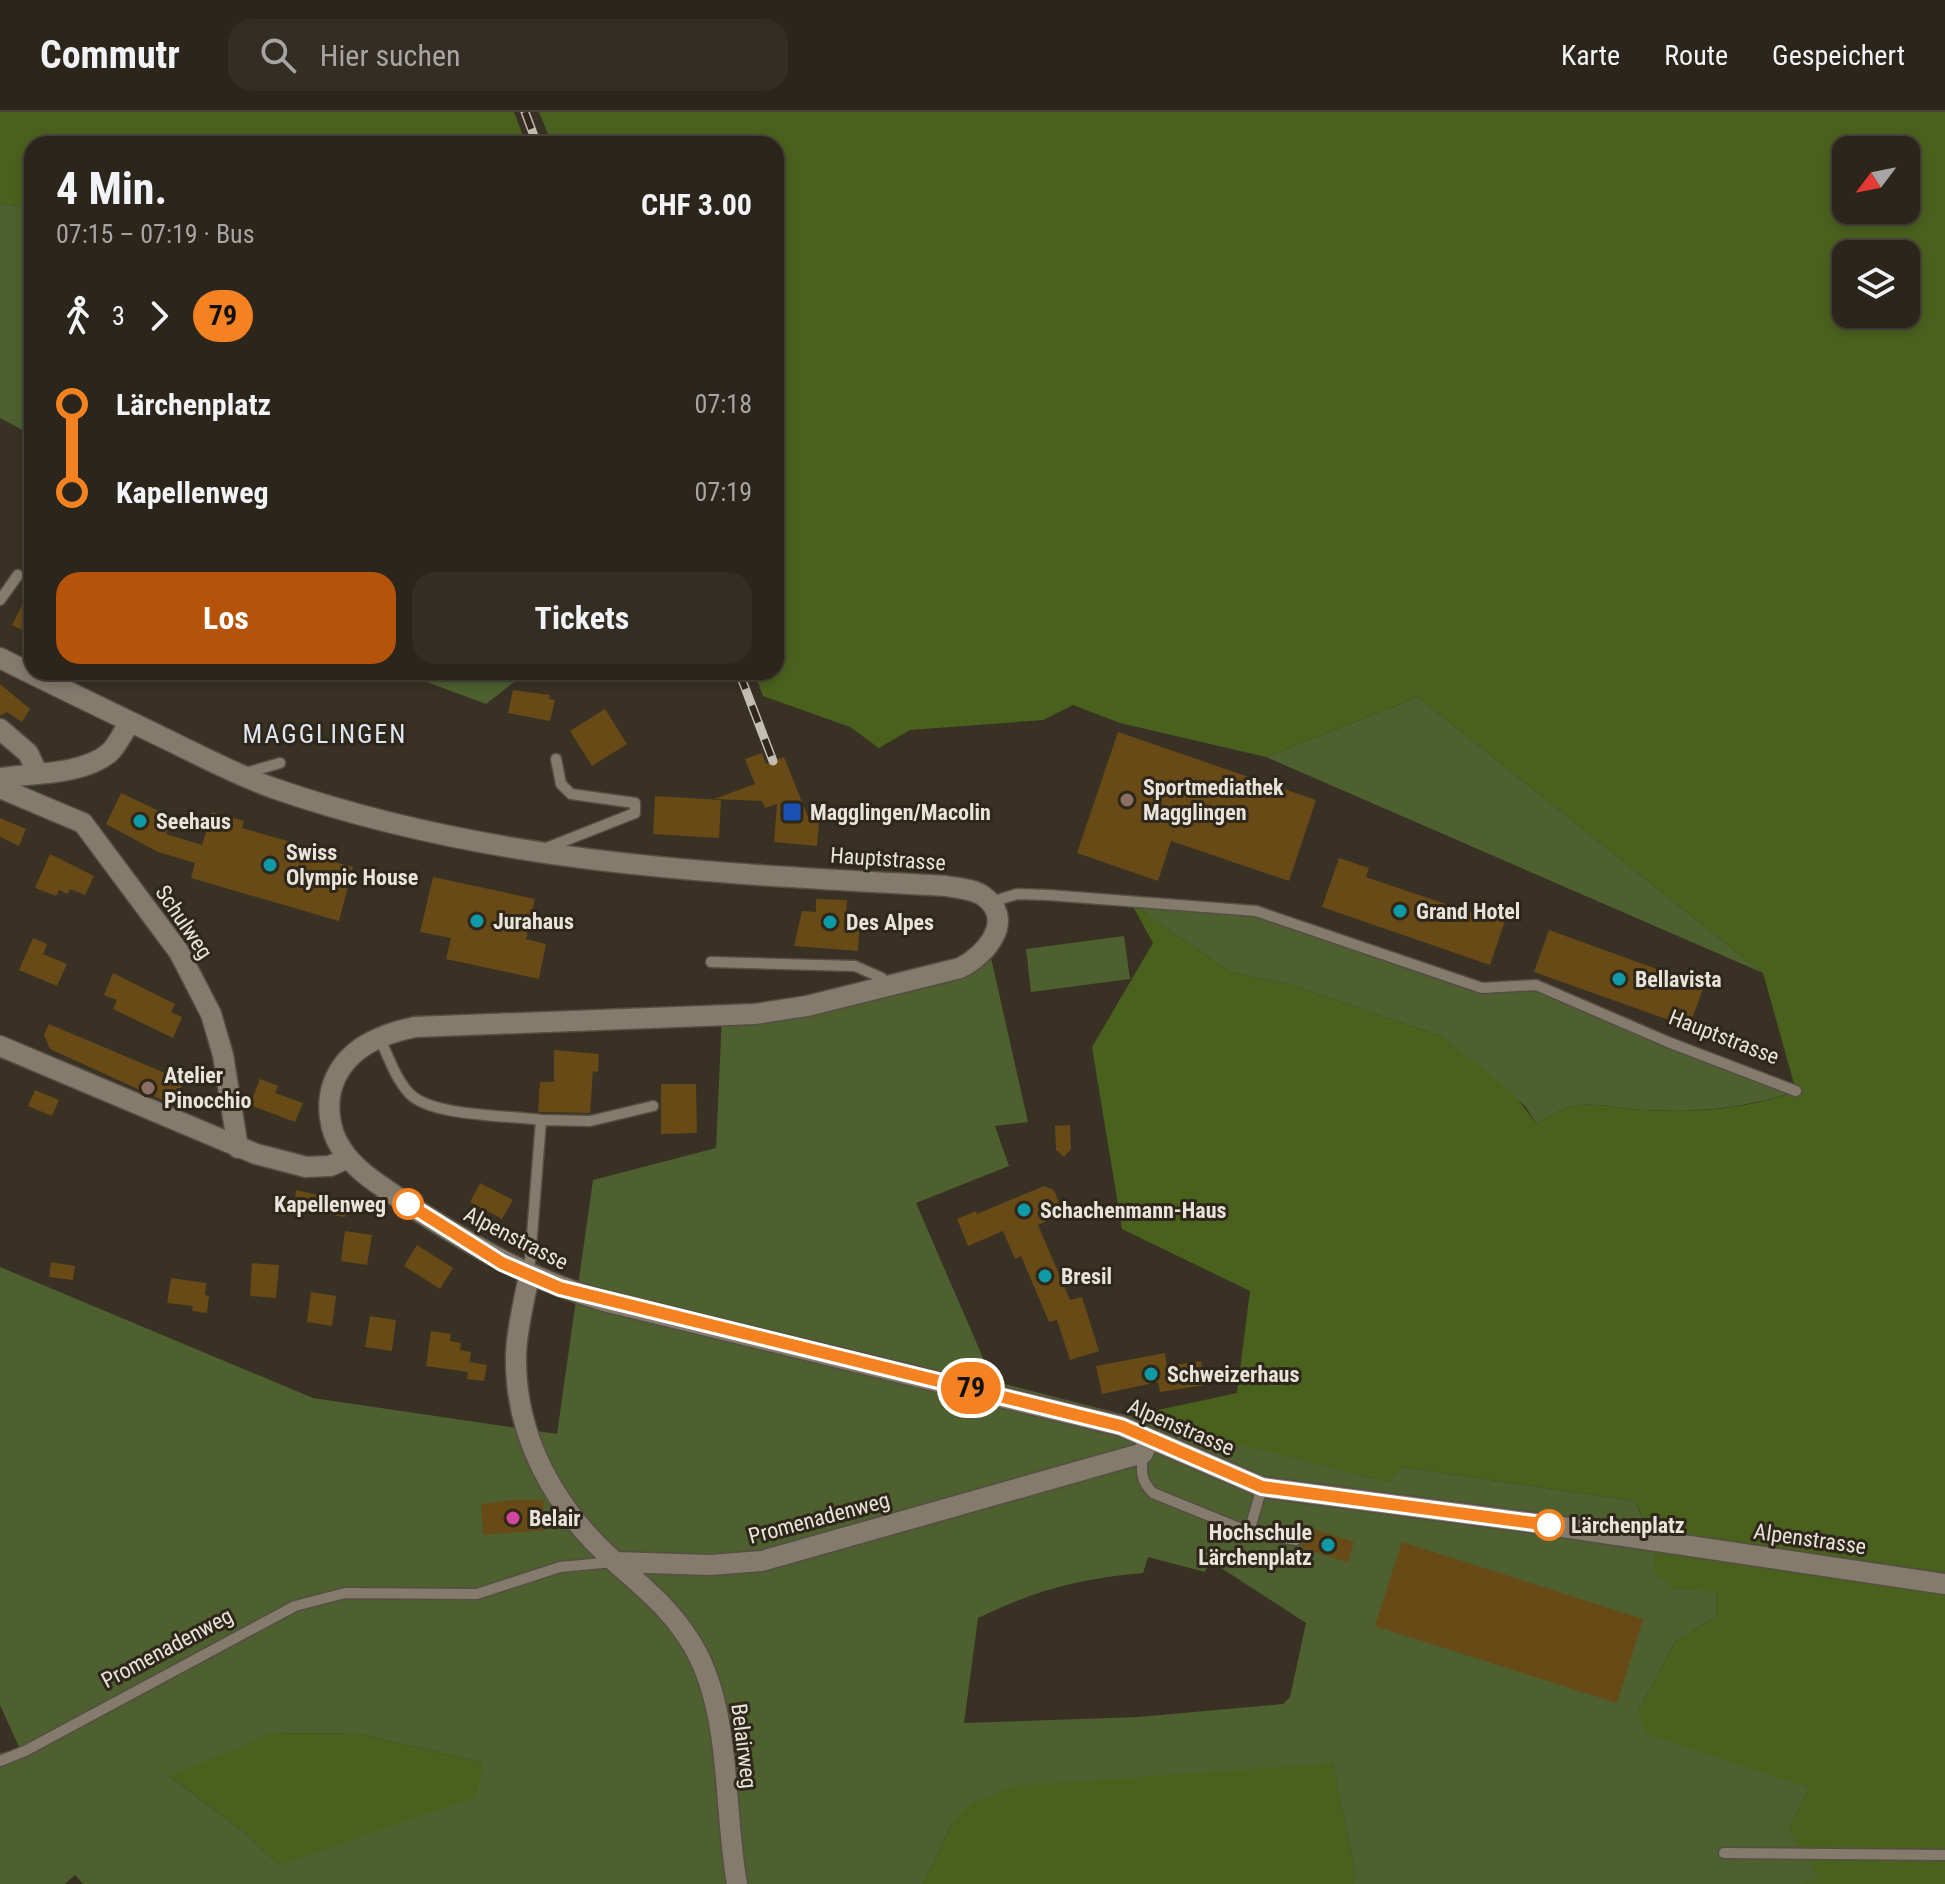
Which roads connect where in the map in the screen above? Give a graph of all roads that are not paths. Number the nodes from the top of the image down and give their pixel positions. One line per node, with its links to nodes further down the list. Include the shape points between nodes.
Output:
1 (18, 575): 2 (lane)
2 (0, 600)
3 (0, 658): 4 (street, Hauptstrasse)
4 (24, 670)
5 (45, 680): 6 (street, Hauptstrasse)
6 (130, 722): 10 (street, via 116,745 98,760); 11 (street, Hauptstrasse)
7 (0, 729): 10 (street, via 28,753)
8 (556, 759): 14 (lane, via 561,784 571,794 635,803 635,813)
9 (280, 763): 11 (lane)
10 (37, 772): 12 (street)
11 (240, 775): 14 (street, Hauptstrasse, via 436,836)
12 (0, 778)
13 (0, 788): 23 (street, Schulweg, via 83,823 179,952 211,1014)
14 (531, 854): 15 (street, Hauptstrasse, via 946,886)
15 (991, 902): 17 (street, via 996,937 977,960); 20 (lane, Hauptstrasse, via 1017,894 1256,911 1482,988 1536,985)
16 (711, 962): 17 (lane, via 855,966 882,978)
17 (886, 987): 18 (street, via 755,1014 435,1026)
18 (379, 1037): 22 (lane, via 401,1082 419,1102 452,1112); 24 (street, via 351,1057 331,1092 331,1123)
19 (0, 1046): 23 (street)
20 (1796, 1091)
21 (653, 1106): 22 (lane, via 590,1121)
22 (541, 1120): 25 (lane)
23 (238, 1148): 24 (street, via 306,1167 330,1166)
24 (348, 1158): 25 (street, Alpenstrasse, via 466,1243)
25 (529, 1276): 26 (street, Alpenstrasse, via 608,1302 1121,1426); 30 (street, Belairweg, via 516,1351 523,1422 548,1482 586,1534)
26 (1146, 1446): 27 (street, Alpenstrasse); 28 (lane, via 1141,1473 1153,1493); 31 (street, Promenadenweg, via 762,1561)
27 (1262, 1487): 28 (lane); 32 (street, Alpenstrasse)
28 (1249, 1532): 29 (lane)
29 (1296, 1540)
30 (615, 1562): 31 (street, Promenadenweg); 33 (street, Belairweg); 34 (lane, Promenadenweg, via 560,1567 477,1594 345,1593 295,1606)
31 (655, 1563): 33 (street)
32 (1945, 1584)
33 (646, 1586): 37 (street, Belairweg, via 700,1658 716,1703)
34 (0, 1761)
35 (1724, 1853): 36 (lane)
36 (1945, 1855)
37 (737, 1884)

